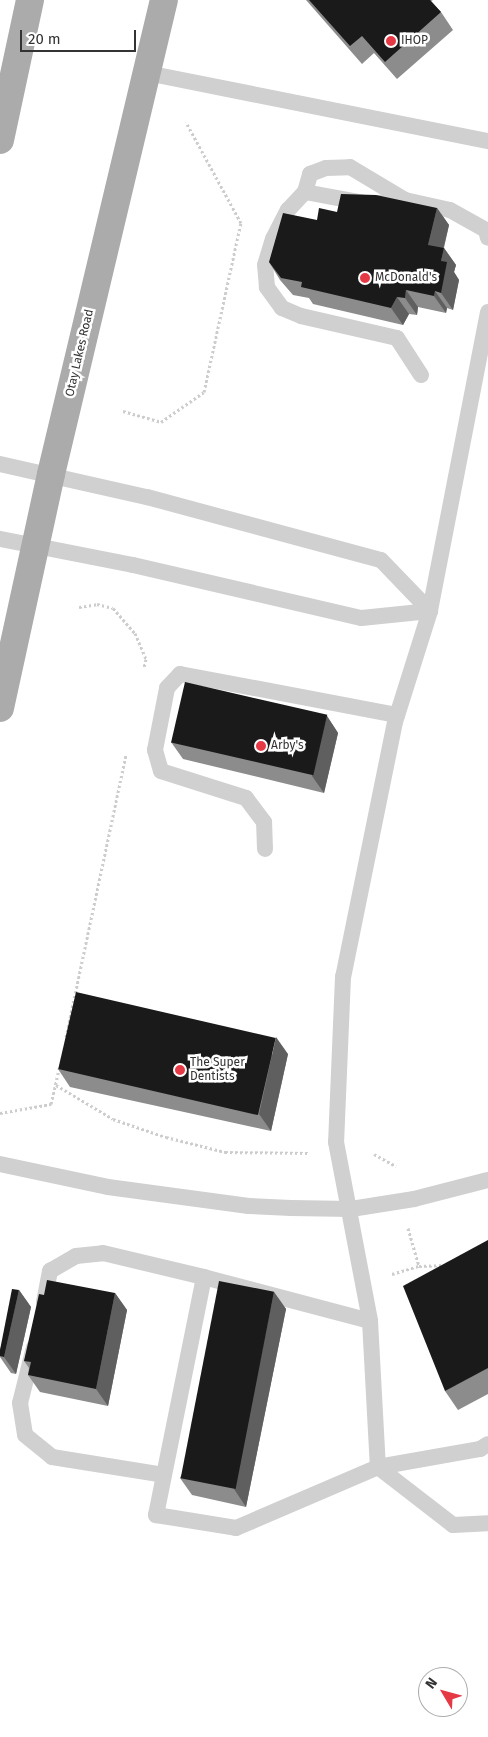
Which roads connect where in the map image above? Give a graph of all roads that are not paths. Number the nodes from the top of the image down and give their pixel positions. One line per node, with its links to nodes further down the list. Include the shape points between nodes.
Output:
1 (30, 0): 4 (main road)
2 (164, 0): 3 (main road, Otay Lakes Road)
3 (147, 73): 5 (lane); 12 (main road, Otay Lakes Road)
4 (0, 140)
5 (488, 141)
6 (305, 192): 7 (lane, via 369,204); 7 (lane, via 310,174 326,168 350,168); 10 (lane, via 288,210 273,239 265,265 267,287 282,308 301,316 397,338)
7 (405, 200): 8 (lane, via 450,210 486,230)
8 (488, 238)
9 (488, 312): 15 (lane)
10 (421, 375)
11 (0, 464): 12 (lane)
12 (52, 474): 14 (main road, Otay Lakes Road); 15 (lane, via 382,560)
13 (0, 539): 14 (lane)
14 (36, 548): 15 (lane, via 133,565 361,618); 16 (main road, Otay Lakes Road)
15 (430, 611): 17 (lane)
16 (0, 708)
17 (397, 715): 18 (lane, via 180,674 167,688 155,750 160,771 246,798 264,822); 21 (lane, via 343,977 336,1142)
18 (265, 849)
19 (0, 1164): 21 (lane, via 108,1187 250,1206)
20 (488, 1180): 21 (lane, via 414,1199)
21 (351, 1209): 23 (lane)
22 (204, 1277): 23 (lane); 26 (lane); 26 (lane, via 104,1253 76,1256 50,1271 20,1403 25,1436 52,1456)
23 (370, 1321): 25 (lane)
24 (488, 1444): 25 (lane, via 480,1449)
25 (378, 1467): 26 (lane, via 236,1528 156,1515); 27 (lane, via 452,1525)
26 (164, 1475)
27 (488, 1523)

